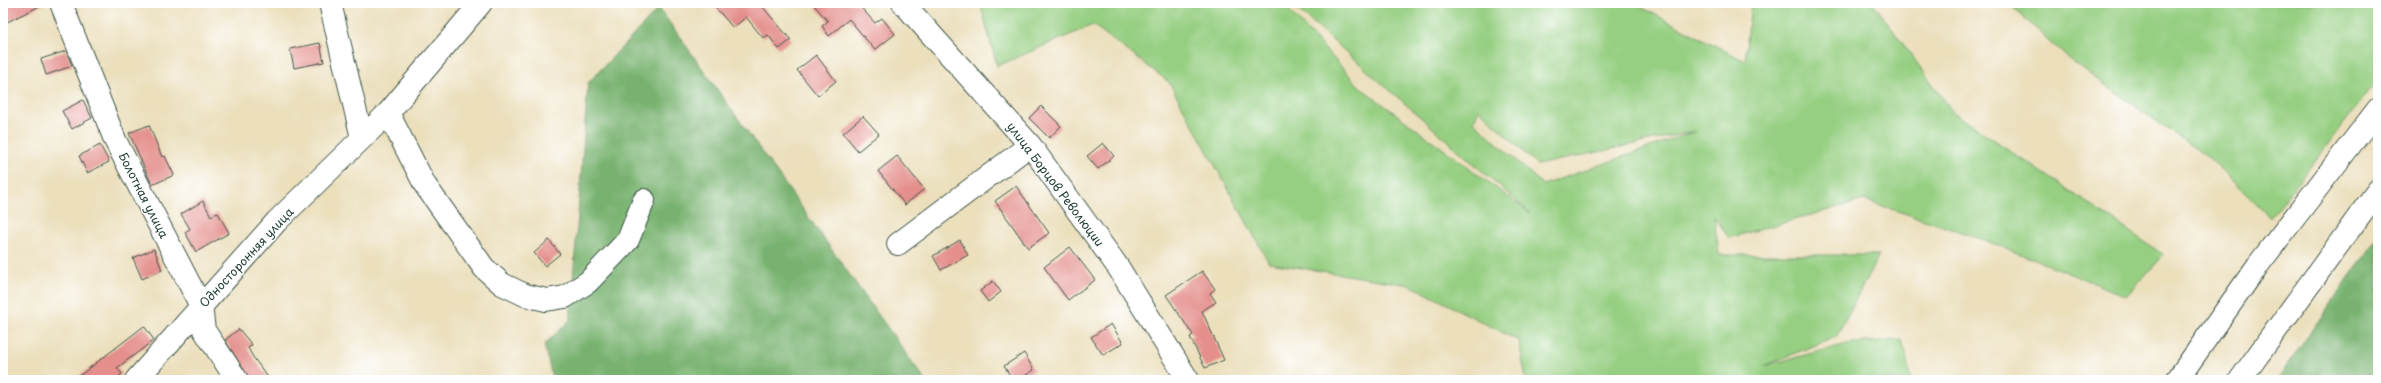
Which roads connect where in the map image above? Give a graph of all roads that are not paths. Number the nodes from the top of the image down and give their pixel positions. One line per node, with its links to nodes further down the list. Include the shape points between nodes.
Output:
1 (61, 3): 12 (street, Болотная улица, via 115,140)
2 (330, 3): 7 (street)
3 (481, 3): 6 (street, Односторонняя улица)
4 (904, 3): 8 (street, улица Борцов Революции)
5 (2378, 108): 16 (street, via 2258,265)
6 (388, 112): 7 (street, Односторонняя улица); 10 (street, via 425,185 484,268 502,284 525,295 546,300 565,297 588,282 628,240)
7 (362, 138): 12 (street, Односторонняя улица, via 277,221)
8 (1030, 145): 11 (street); 15 (street, улица Борцов Революции, via 1118,268)
9 (2378, 190): 17 (street)
10 (644, 200)
11 (898, 244)
12 (200, 306): 13 (street, Односторонняя улица); 14 (street, Болотная улица, via 204,330)
13 (136, 380)
14 (238, 380)
15 (1188, 380)
16 (2177, 380)
17 (2240, 380)

